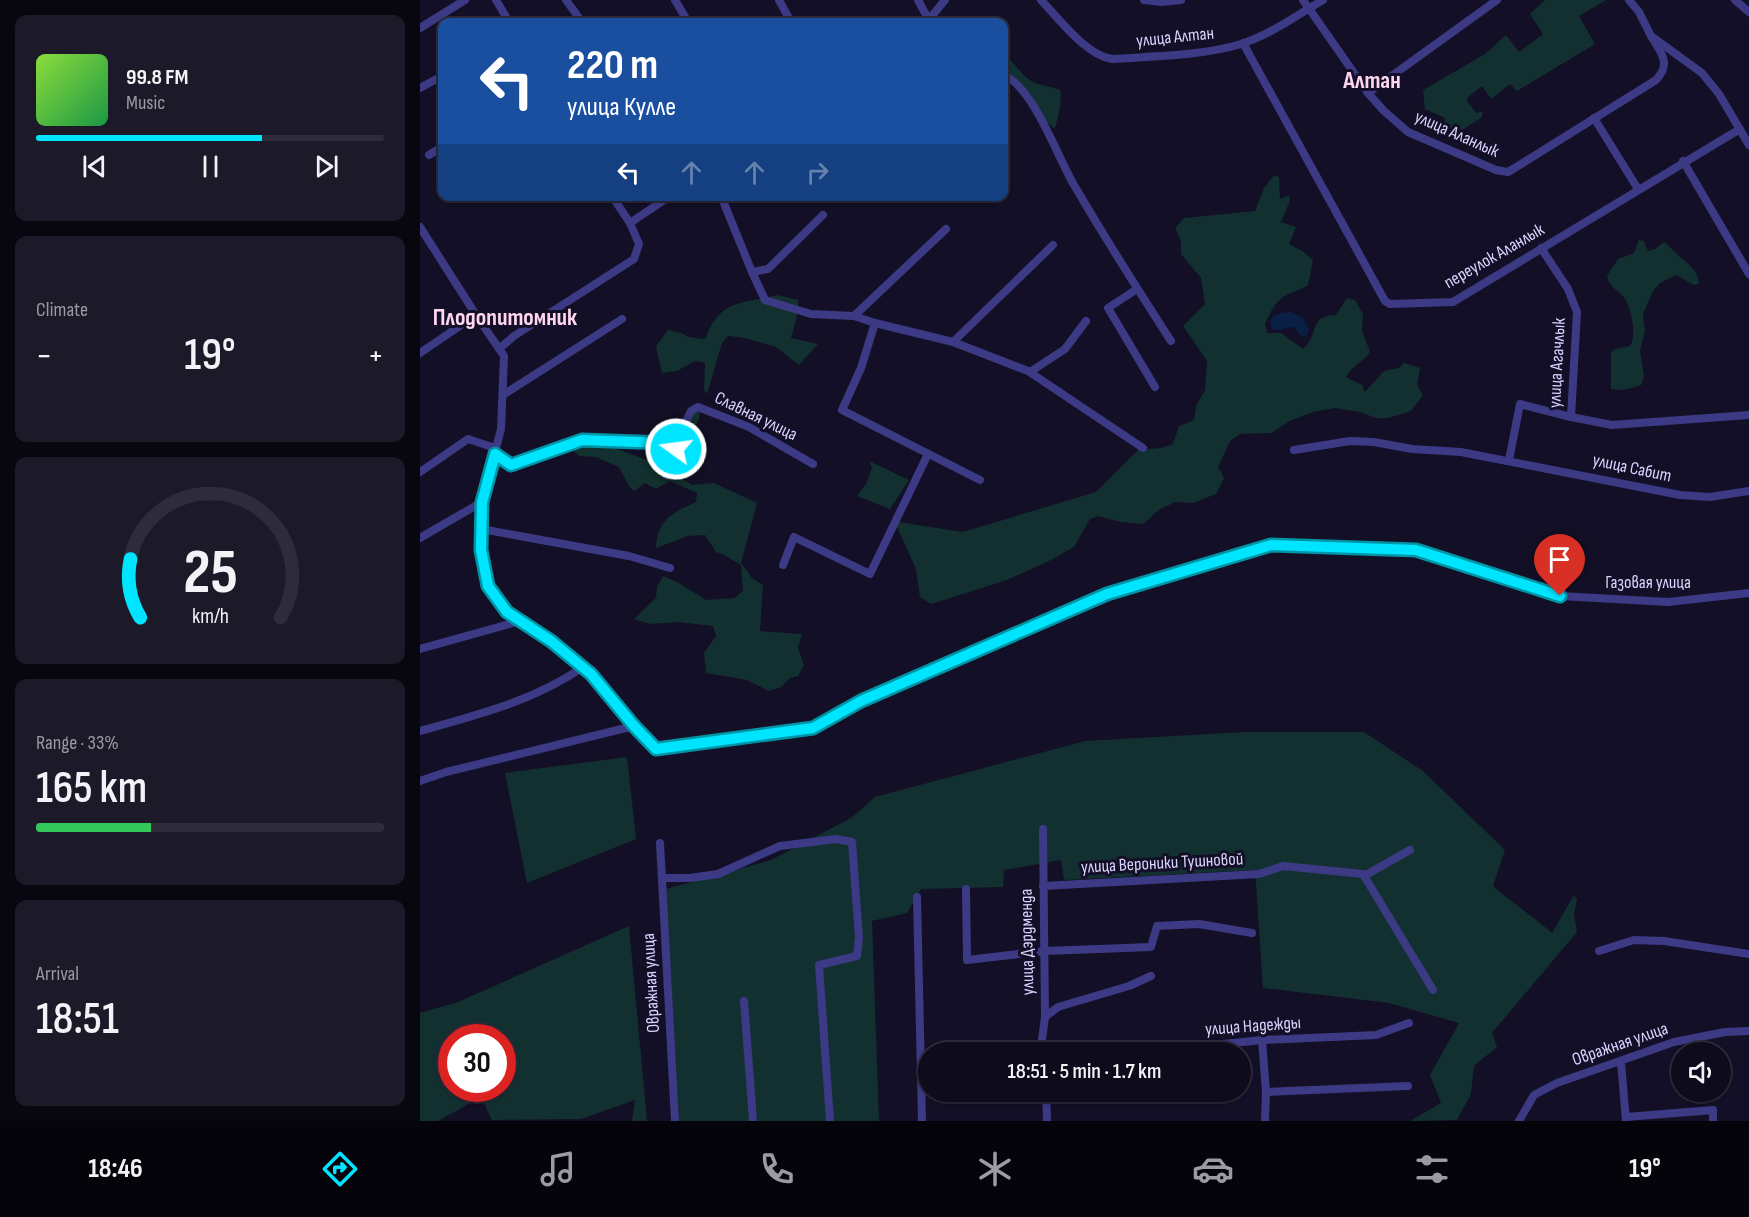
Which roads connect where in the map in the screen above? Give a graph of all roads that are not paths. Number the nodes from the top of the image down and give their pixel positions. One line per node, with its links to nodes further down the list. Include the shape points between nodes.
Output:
1 (465, 0): 24 (street)
2 (496, 0): 18 (street)
3 (567, 0): 19 (street)
4 (675, 0): 20 (street)
5 (778, 0): 21 (street)
6 (918, 0): 22 (street)
7 (945, 0): 23 (street)
8 (1041, 0): 26 (street, улица Алтан, via 1102,58 1218,50)
9 (1144, 0): 10 (street)
10 (1181, 0)
11 (1303, 0): 16 (street, улица Аланлык)
12 (1323, 0): 16 (street, улица Алтан)
13 (1497, 0): 30 (street)
14 (1629, 0): 25 (street)
15 (1735, 0): 17 (street)
16 (1308, 9): 26 (street, улица Алтан); 30 (street, улица Аланлык)
17 (1749, 12)
18 (507, 18)
19 (579, 18)
20 (686, 18)
21 (789, 18)
22 (927, 18)
23 (932, 18)
24 (420, 28)
25 (1651, 36): 31 (street, улица Аланлык, via 1665,60 1664,71 1656,80); 32 (street, via 1702,73)
26 (1244, 43): 48 (street, переулок Аланлык, via 1388,303 1453,302)
27 (1008, 77): 51 (street, via 1046,127 1072,183)
28 (438, 78): 29 (street)
29 (420, 88)
30 (1368, 93): 31 (street, улица Аланлык, via 1408,132 1496,171 1508,172)
31 (1594, 118): 37 (street)
32 (1740, 129): 33 (street); 36 (street, переулок Аланлык)
33 (1749, 145)
34 (438, 149): 35 (street)
35 (429, 154)
36 (1683, 161): 37 (street, переулок Аланлык); 50 (street)
37 (1638, 189): 48 (street, переулок Аланлык)
38 (615, 201): 42 (street)
39 (663, 201): 42 (street)
40 (723, 201): 49 (street)
41 (823, 215): 49 (street, via 768,269)
42 (630, 223): 59 (street, via 639,244 634,259)
43 (420, 228): 45 (street)
44 (946, 229): 53 (street)
45 (430, 242): 47 (street); 52 (street)
46 (1053, 245): 58 (street)
47 (420, 248)
48 (1541, 248): 65 (street, улица Агачлык, via 1568,289 1577,312)
49 (752, 272): 53 (street, via 765,300 811,314)
50 (1749, 274)
51 (1137, 289): 57 (street); 62 (street, via 1108,308)
52 (476, 315): 59 (street); 60 (street)
53 (854, 316): 56 (street)
54 (622, 319): 63 (street)
55 (1086, 321): 61 (street, via 1065,349)
56 (874, 323): 58 (street); 70 (street, via 861,368 842,410)
57 (1171, 341)
58 (953, 342): 61 (street)
59 (499, 349): 63 (street, via 504,356)
60 (420, 353)
61 (1030, 372): 67 (street)
62 (1155, 387)
63 (503, 395): 69 (street)
64 (1749, 415): 65 (street, улица Агачлык, via 1612,425)
65 (1571, 417): 71 (street, via 1520,404)
66 (675, 444): 69 (street, via 582,440 511,465); 72 (street, Славная улица, via 691,411 698,407 749,428); 74 (street)
67 (1143, 448)
68 (1294, 450): 71 (street, улица Сабит, via 1350,441 1374,442)
69 (495, 451): 73 (street, via 468,440); 77 (street)
70 (928, 454): 75 (street); 80 (street, via 870,574 794,537)
71 (1509, 460): 76 (street, улица Сабит, via 1680,495 1710,497)
72 (813, 464)
73 (420, 472)
74 (666, 475)
75 (980, 480)
76 (1749, 491)
77 (482, 502): 78 (street); 79 (street)
78 (481, 529): 81 (street, via 629,556); 83 (street, via 488,586 507,612)
79 (420, 538)
80 (783, 565)
81 (670, 568)
82 (1749, 593): 86 (street, Газовая улица, via 1668,602 1560,596 1416,550 1271,545 1107,594 861,701 813,728 656,749)
83 (520, 621): 84 (street); 85 (street)
84 (420, 649)
85 (583, 667): 86 (street); 87 (street, via 559,683 504,707)
86 (634, 726): 88 (street)
87 (420, 731)
88 (420, 781)
89 (1043, 829): 94 (street, улица Дэрдменда)
90 (660, 843): 93 (street, Овражная улица)
91 (1410, 850): 92 (street)
92 (1364, 876): 94 (street, улица Вероники Тушновой, via 1283,866 1259,874); 102 (street)
93 (662, 878): 115 (street, Овражная улица); 117 (street, via 718,874 780,846 836,839 852,842 857,956 819,965)
94 (1042, 886): 98 (street, улица Дэрдменда)
95 (966, 889): 98 (street, via 967,960)
96 (917, 897): 118 (street)
97 (1252, 933): 98 (street, via 1199,924 1157,926 1151,947)
98 (1045, 951): 104 (street, улица Дэрдменда)
99 (1599, 951): 100 (street, via 1635,940)
100 (1749, 954)
101 (1151, 975): 104 (street, via 1129,986 1058,1007)
102 (1433, 990)
103 (744, 1001): 116 (street)
104 (1045, 1017): 108 (street, улица Дэрдменда)
105 (1409, 1023): 107 (street, улица Надежды, via 1376,1035)
106 (1749, 1031): 110 (street, Овражная улица, via 1674,1042)
107 (1262, 1040): 109 (street, улица Надежды); 112 (street)
108 (1042, 1042)
109 (1242, 1042)
110 (1621, 1062): 114 (street); 121 (street, Овражная улица, via 1545,1089 1531,1099)
111 (1408, 1086): 112 (street)
112 (1266, 1092): 120 (street)
113 (1046, 1102): 119 (street)
114 (1626, 1119): 122 (street, via 1713,1110)
115 (675, 1121)
116 (753, 1121)
117 (830, 1121)
118 (922, 1121)
119 (1047, 1121)
120 (1265, 1121)
121 (1519, 1121)
122 (1713, 1121)

